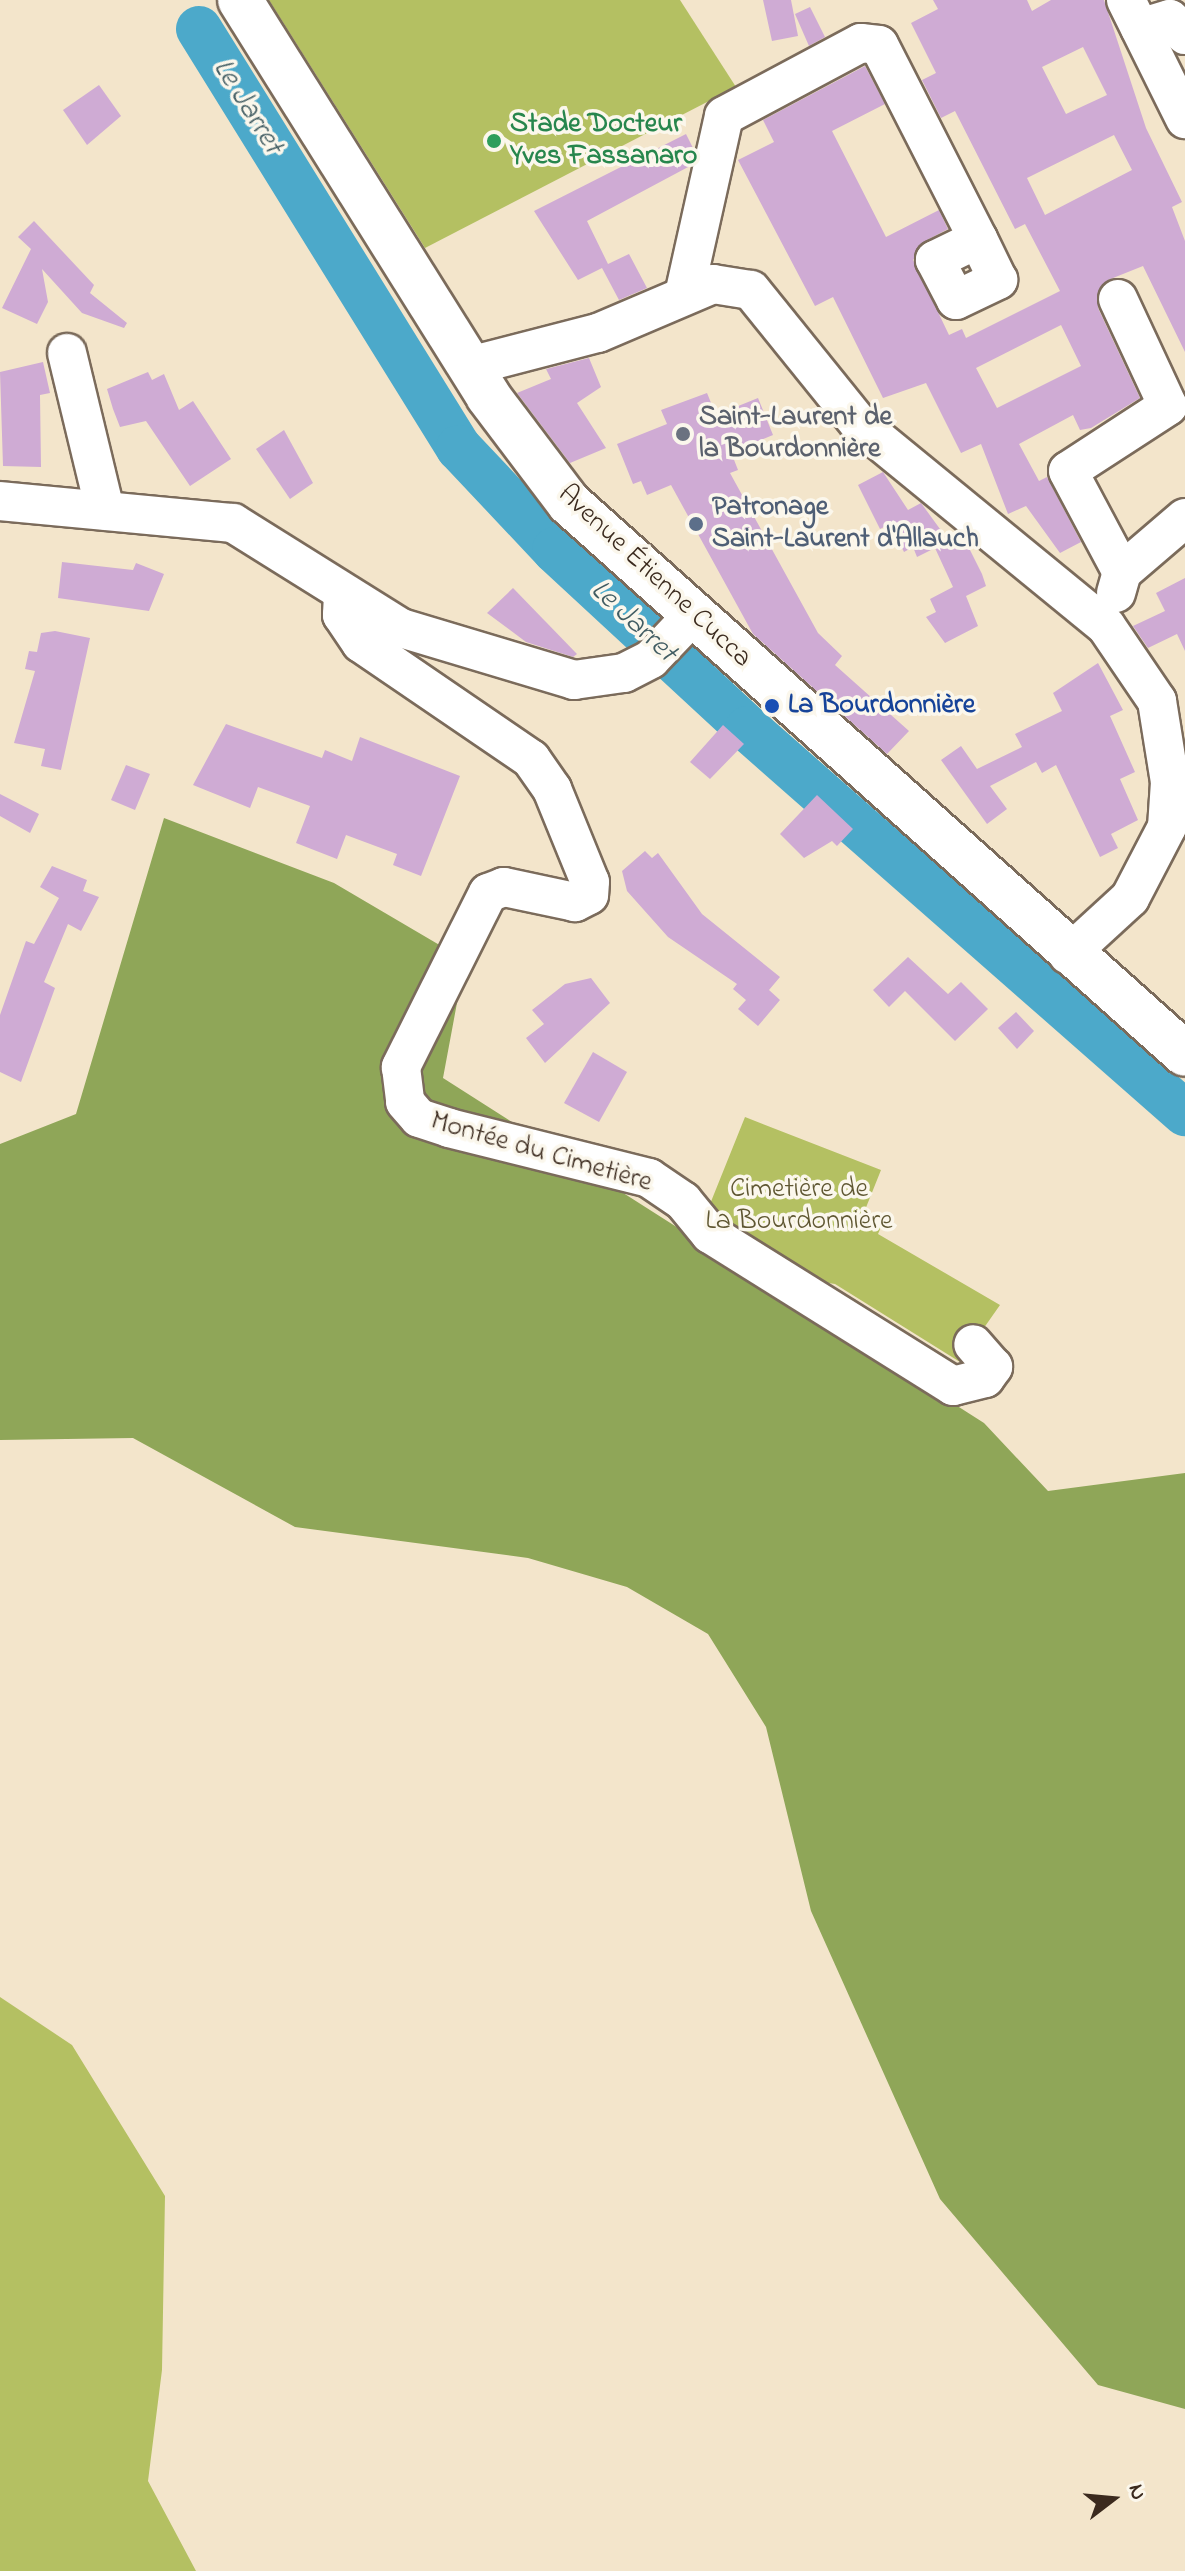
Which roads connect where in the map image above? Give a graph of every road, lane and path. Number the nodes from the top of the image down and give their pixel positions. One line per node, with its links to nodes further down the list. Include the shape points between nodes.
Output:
1 (240, 0): 9 (main road, Avenue Étienne Cucca)
2 (1133, 14): 3 (street, via 1170,19); 4 (street)
3 (1185, 35)
4 (1185, 119)
5 (978, 239): 6 (street, via 879,45 861,43 724,116)
6 (684, 295): 9 (street, via 598,333); 13 (street, via 713,284 751,290 859,424)
7 (1118, 299): 14 (street, via 1168,406 1068,471)
8 (67, 353): 11 (street)
9 (470, 366): 17 (main road, Avenue Étienne Cucca)
10 (0, 501): 11 (street)
11 (105, 510): 15 (street, via 233,523 295,556)
12 (1185, 518): 14 (street)
13 (1036, 569): 14 (street, via 1079,577); 16 (street)
14 (1122, 572): 16 (street)
15 (343, 595): 17 (street, via 401,628 522,670 604,678); 20 (street, Montée du Cimetière, via 342,615 361,643 531,759 552,789 590,882 589,895 575,902 504,887 488,893 401,1067 405,1102 419,1118 449,1128 649,1178 683,1201 710,1234 953,1386 985,1378 993,1367)
16 (1106, 626): 18 (street, via 1157,701 1170,782 1167,827 1130,898)
17 (673, 636): 18 (main road, Avenue Étienne Cucca)
18 (1068, 955): 19 (main road, Avenue Étienne Cucca)
19 (1185, 1054)
20 (973, 1344)

